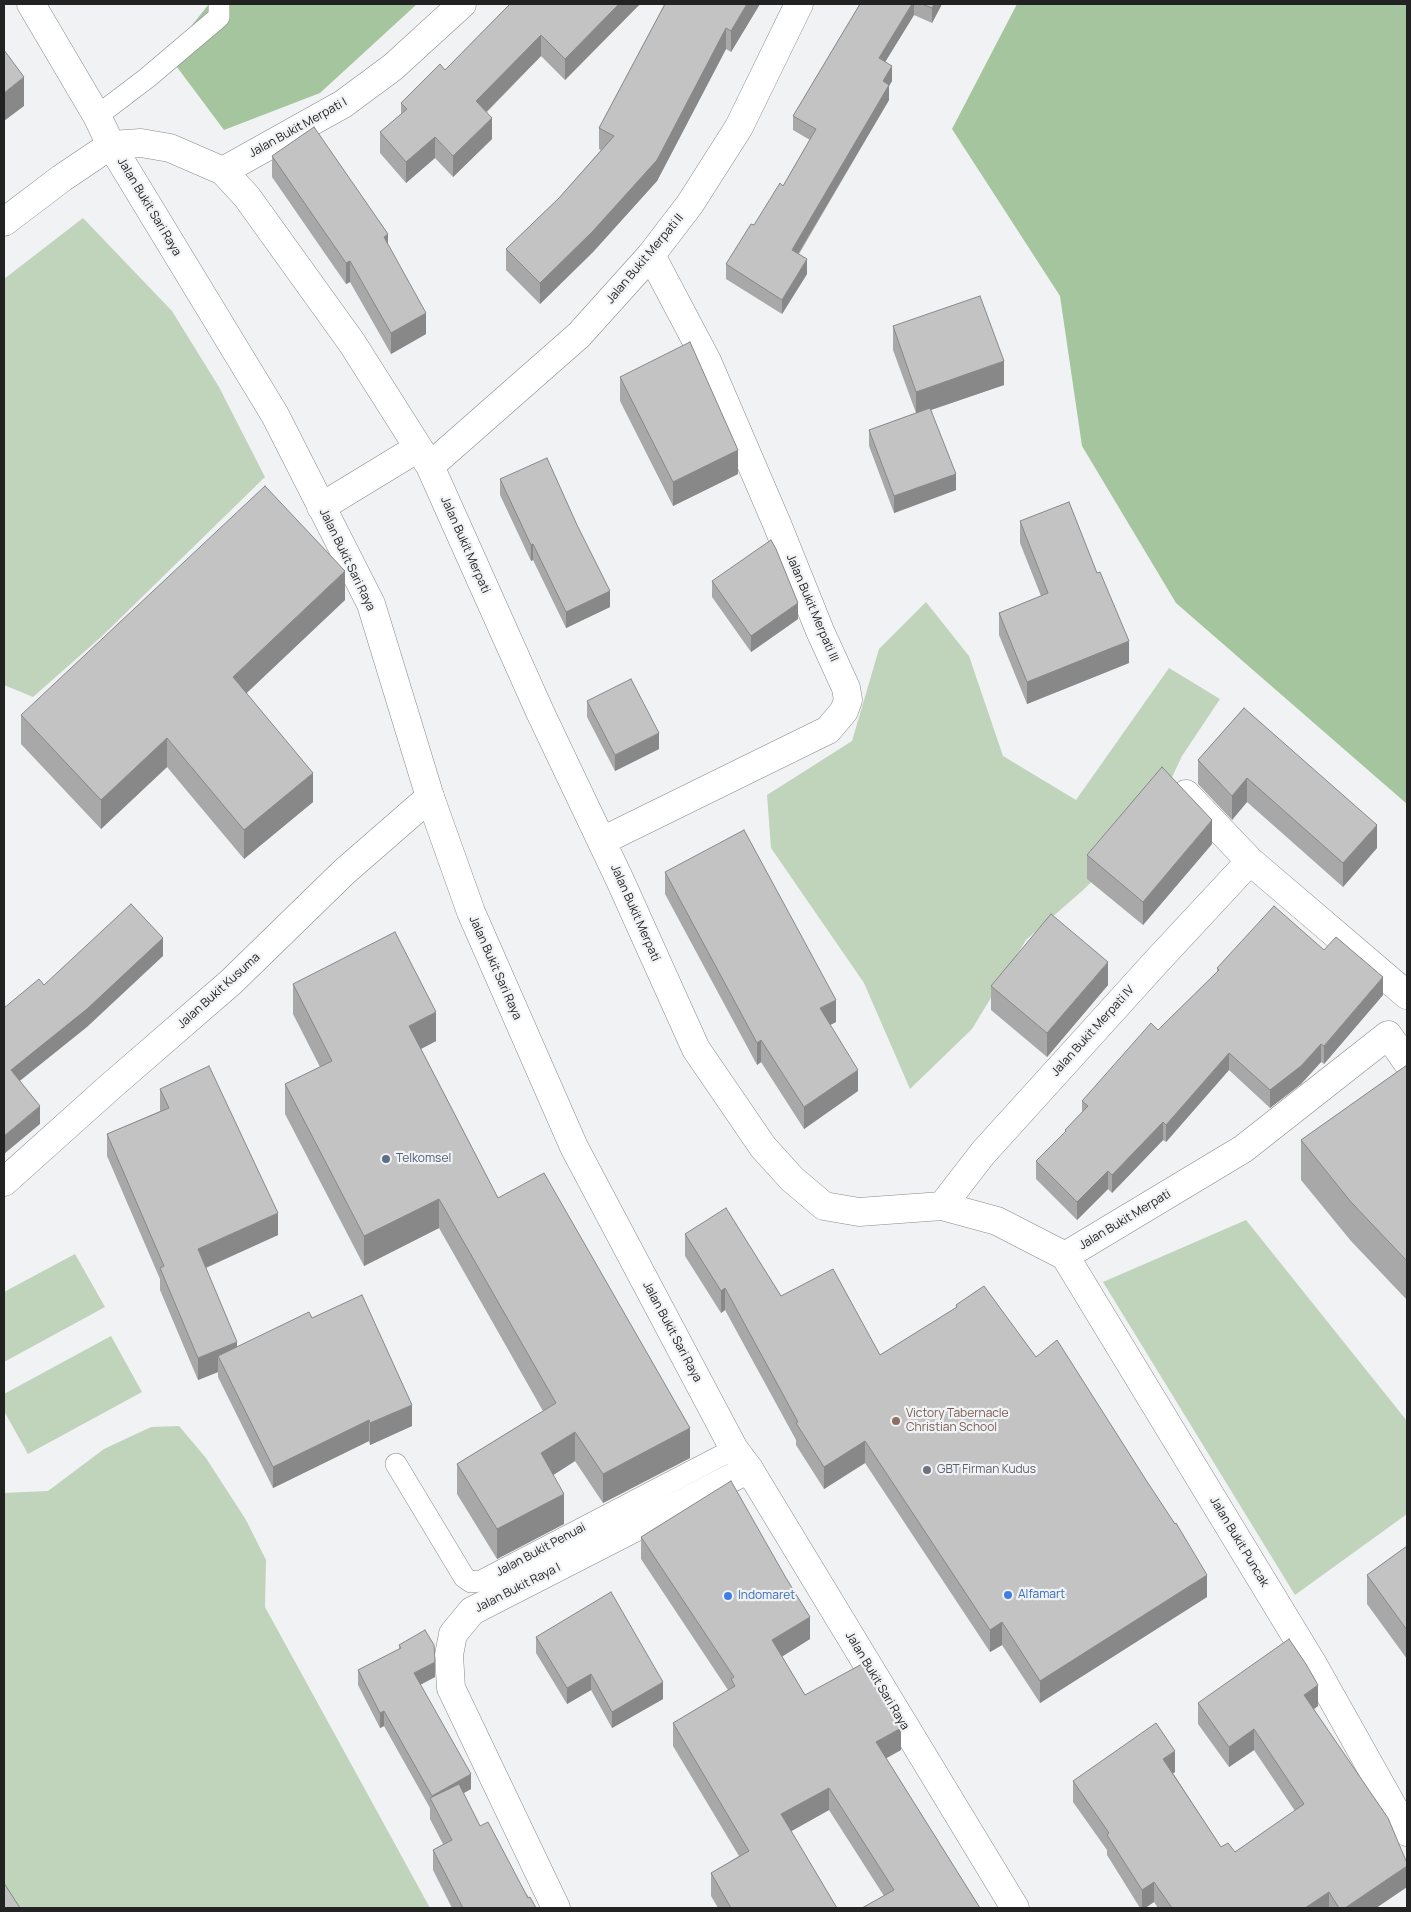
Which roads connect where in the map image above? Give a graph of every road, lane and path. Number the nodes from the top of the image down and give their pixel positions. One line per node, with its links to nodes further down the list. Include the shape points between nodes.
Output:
1 (31, 4): 5 (street, Jalan Bukit Sari Raya)
2 (219, 4): 5 (lane, via 220,17)
3 (462, 4): 7 (street, Jalan Bukit Merpati I, via 392,67 343,104)
4 (799, 4): 9 (street, Jalan Bukit Merpati II, via 739,127 690,204)
5 (97, 116): 6 (street, Jalan Bukit Sari Raya)
6 (112, 145): 7 (street, Jalan Bukit Merpati, via 141,143 170,148); 8 (street); 11 (street, Jalan Bukit Sari Raya, via 275,415)
7 (223, 171): 10 (street, Jalan Bukit Merpati, via 247,197 352,343)
8 (4, 222)
9 (651, 256): 10 (street, Jalan Bukit Merpati II, via 579,335); 14 (street, Jalan Bukit Merpati III, via 707,361 846,688 848,700 844,711 828,730)
10 (424, 457): 11 (street, Jalan Bukit Merpati II); 14 (street, Jalan Bukit Merpati)
11 (321, 507): 13 (street, Jalan Bukit Sari Raya, via 371,604)
12 (1175, 782): 15 (street)
13 (430, 797): 19 (street, Jalan Bukit Kusuma, via 344,872 232,982); 22 (street, Jalan Bukit Sari Raya, via 471,912 574,1147)
14 (602, 841): 20 (street, Jalan Bukit Merpati, via 696,1049 764,1147 792,1179 824,1206 859,1212)
15 (1250, 861): 16 (street); 20 (street, Jalan Bukit Merpati IV, via 983,1153)
16 (1407, 995)
17 (1398, 1028): 18 (street); 21 (street, Jalan Bukit Merpati, via 1243,1149)
18 (1407, 1062)
19 (4, 1182)
20 (942, 1206): 21 (street, Jalan Bukit Merpati, via 997,1221)
21 (1065, 1256): 24 (street, Jalan Bukit Puncak, via 1314,1666)
22 (741, 1459): 23 (lane, Jalan Bukit Penuai, via 480,1581 470,1582 464,1578); 25 (street, Jalan Bukit Raya I, via 472,1611 453,1634 448,1656 451,1688); 26 (street, Jalan Bukit Sari Raya)
23 (396, 1464)
24 (1407, 1832)
25 (556, 1908)
26 (1015, 1908)

